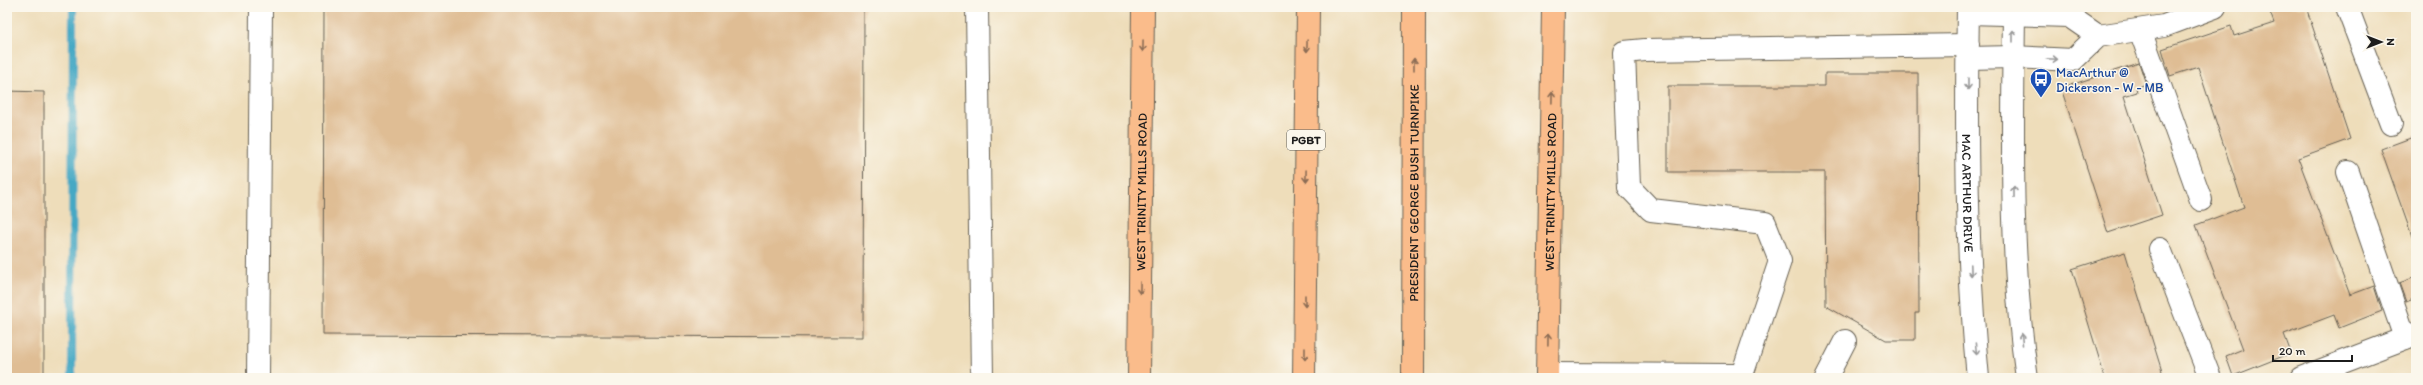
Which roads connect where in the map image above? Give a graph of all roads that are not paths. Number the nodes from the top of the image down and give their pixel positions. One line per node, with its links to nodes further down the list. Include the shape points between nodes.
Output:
1 (261, 7): 23 (street)
2 (977, 7): 24 (street)
3 (1143, 7): 25 (main road, WEST TRINITY MILLS ROAD, one-way to 25)
4 (1308, 7): 26 (main road, PGBT, one-way to 26)
5 (1414, 7): 27 (main road, PRESIDENT GEORGE BUSH TURNPIKE, one-way to 5)
6 (1553, 7): 22 (main road, WEST TRINITY MILLS ROAD, one-way to 6)
7 (2214, 7): 11 (street)
8 (2347, 7): 16 (street)
9 (1968, 10): 10 (street); 14 (street, MAC ARTHUR DRIVE)
10 (2014, 11): 13 (street, via 2069,16); 15 (street, one-way to 10)
11 (2164, 17): 12 (street)
12 (2140, 30): 13 (street); 18 (street)
13 (2098, 36): 15 (street, one-way to 13, via 2073,60)
14 (1968, 51): 15 (street); 28 (street, via 1624,52 1629,187 1651,210 1765,223 1780,261); 30 (street, MAC ARTHUR DRIVE, one-way to 30, via 1968,209)
15 (2014, 57): 31 (street, one-way to 15, via 2022,344 2014,231)
16 (2390, 124)
17 (2348, 172): 20 (street)
18 (2201, 200)
19 (2160, 249): 32 (street)
20 (2410, 336): 33 (street)
21 (1845, 340): 29 (street)
22 (1547, 376): 28 (street, via 1687,374 1733,375)
23 (258, 378)
24 (982, 378)
25 (1140, 378)
26 (1304, 378)
27 (1412, 378)
28 (1740, 378)
29 (1826, 378)
30 (1978, 378)
31 (2028, 378)
32 (2210, 378)
33 (2301, 378)

